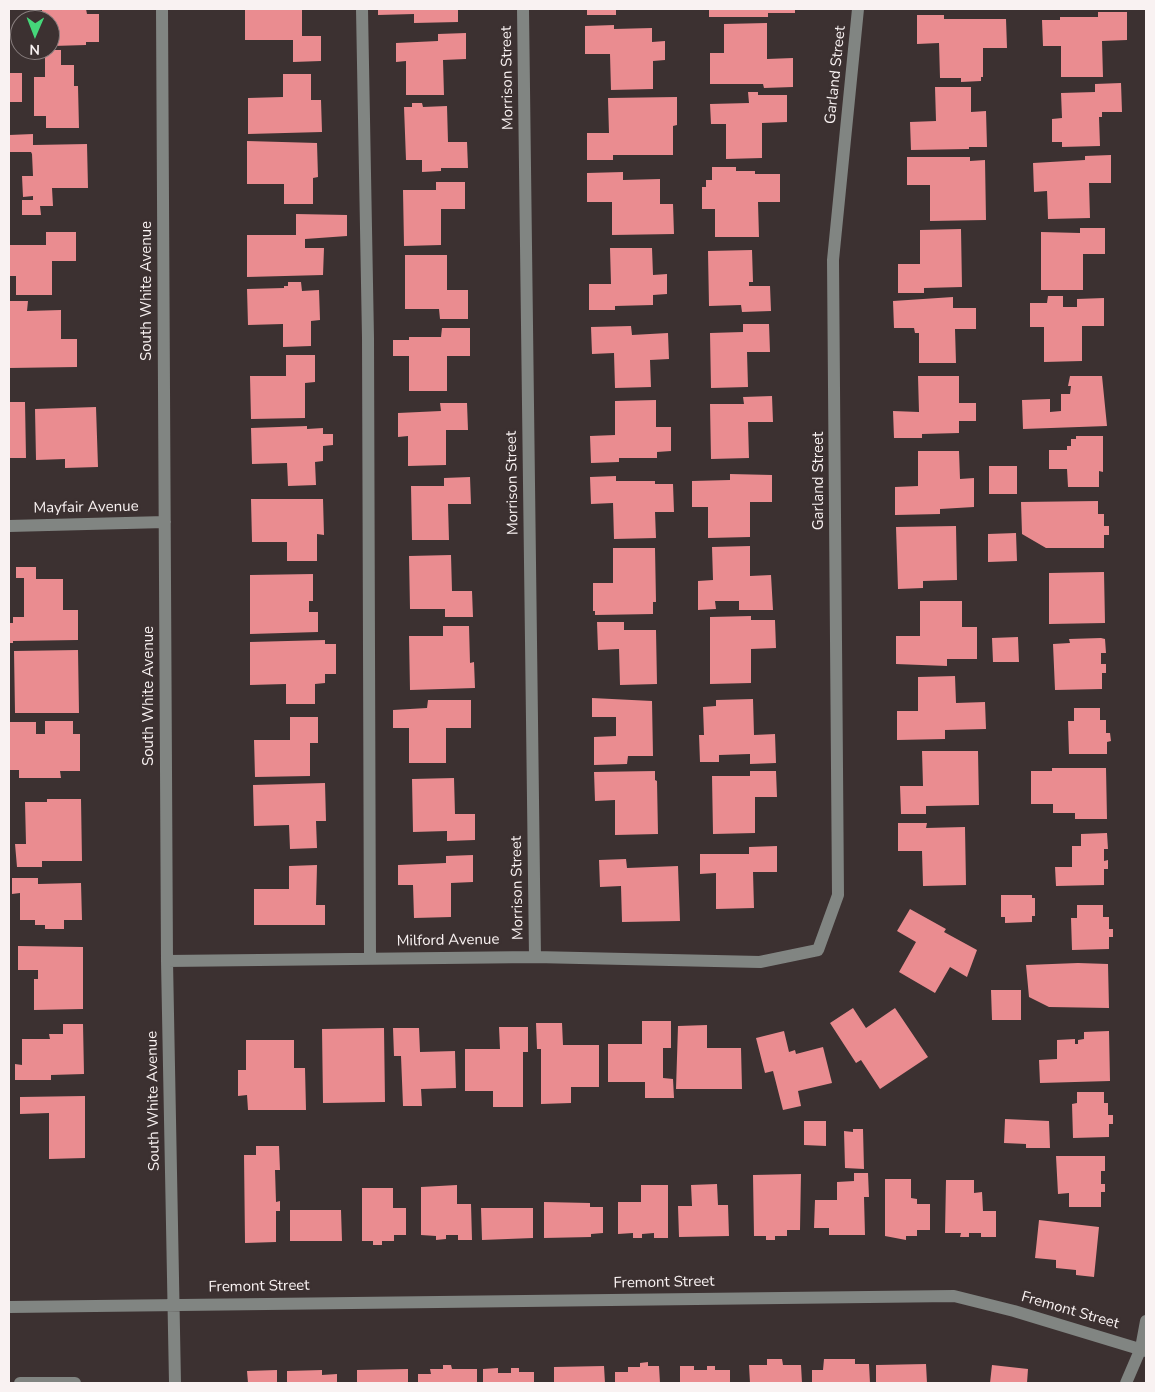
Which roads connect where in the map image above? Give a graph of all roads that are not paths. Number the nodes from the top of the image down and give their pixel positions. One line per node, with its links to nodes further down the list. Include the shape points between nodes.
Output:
1 (162, 9): 5 (street, South White Avenue)
2 (362, 9): 9 (street, via 368,338)
3 (524, 9): 8 (street, Morrison Street)
4 (858, 9): 7 (street, Garland Street, via 833,260 838,895)
5 (165, 522): 6 (street, Mayfair Avenue); 10 (street, South White Avenue)
6 (9, 526)
7 (818, 950): 8 (street, Milford Avenue, via 760,962)
8 (534, 956): 9 (street, Milford Avenue)
9 (370, 958): 10 (street, Milford Avenue)
10 (167, 960): 11 (street, South White Avenue)
11 (175, 1304): 12 (street, Fremont Street); 14 (street, Fremont Street, via 954,1296); 17 (street, South White Avenue)
12 (9, 1307)
13 (1146, 1322): 14 (street)
14 (1144, 1349): 18 (street)
15 (20, 1383): 16 (street)
16 (75, 1383)
17 (176, 1383)
18 (1126, 1383)

